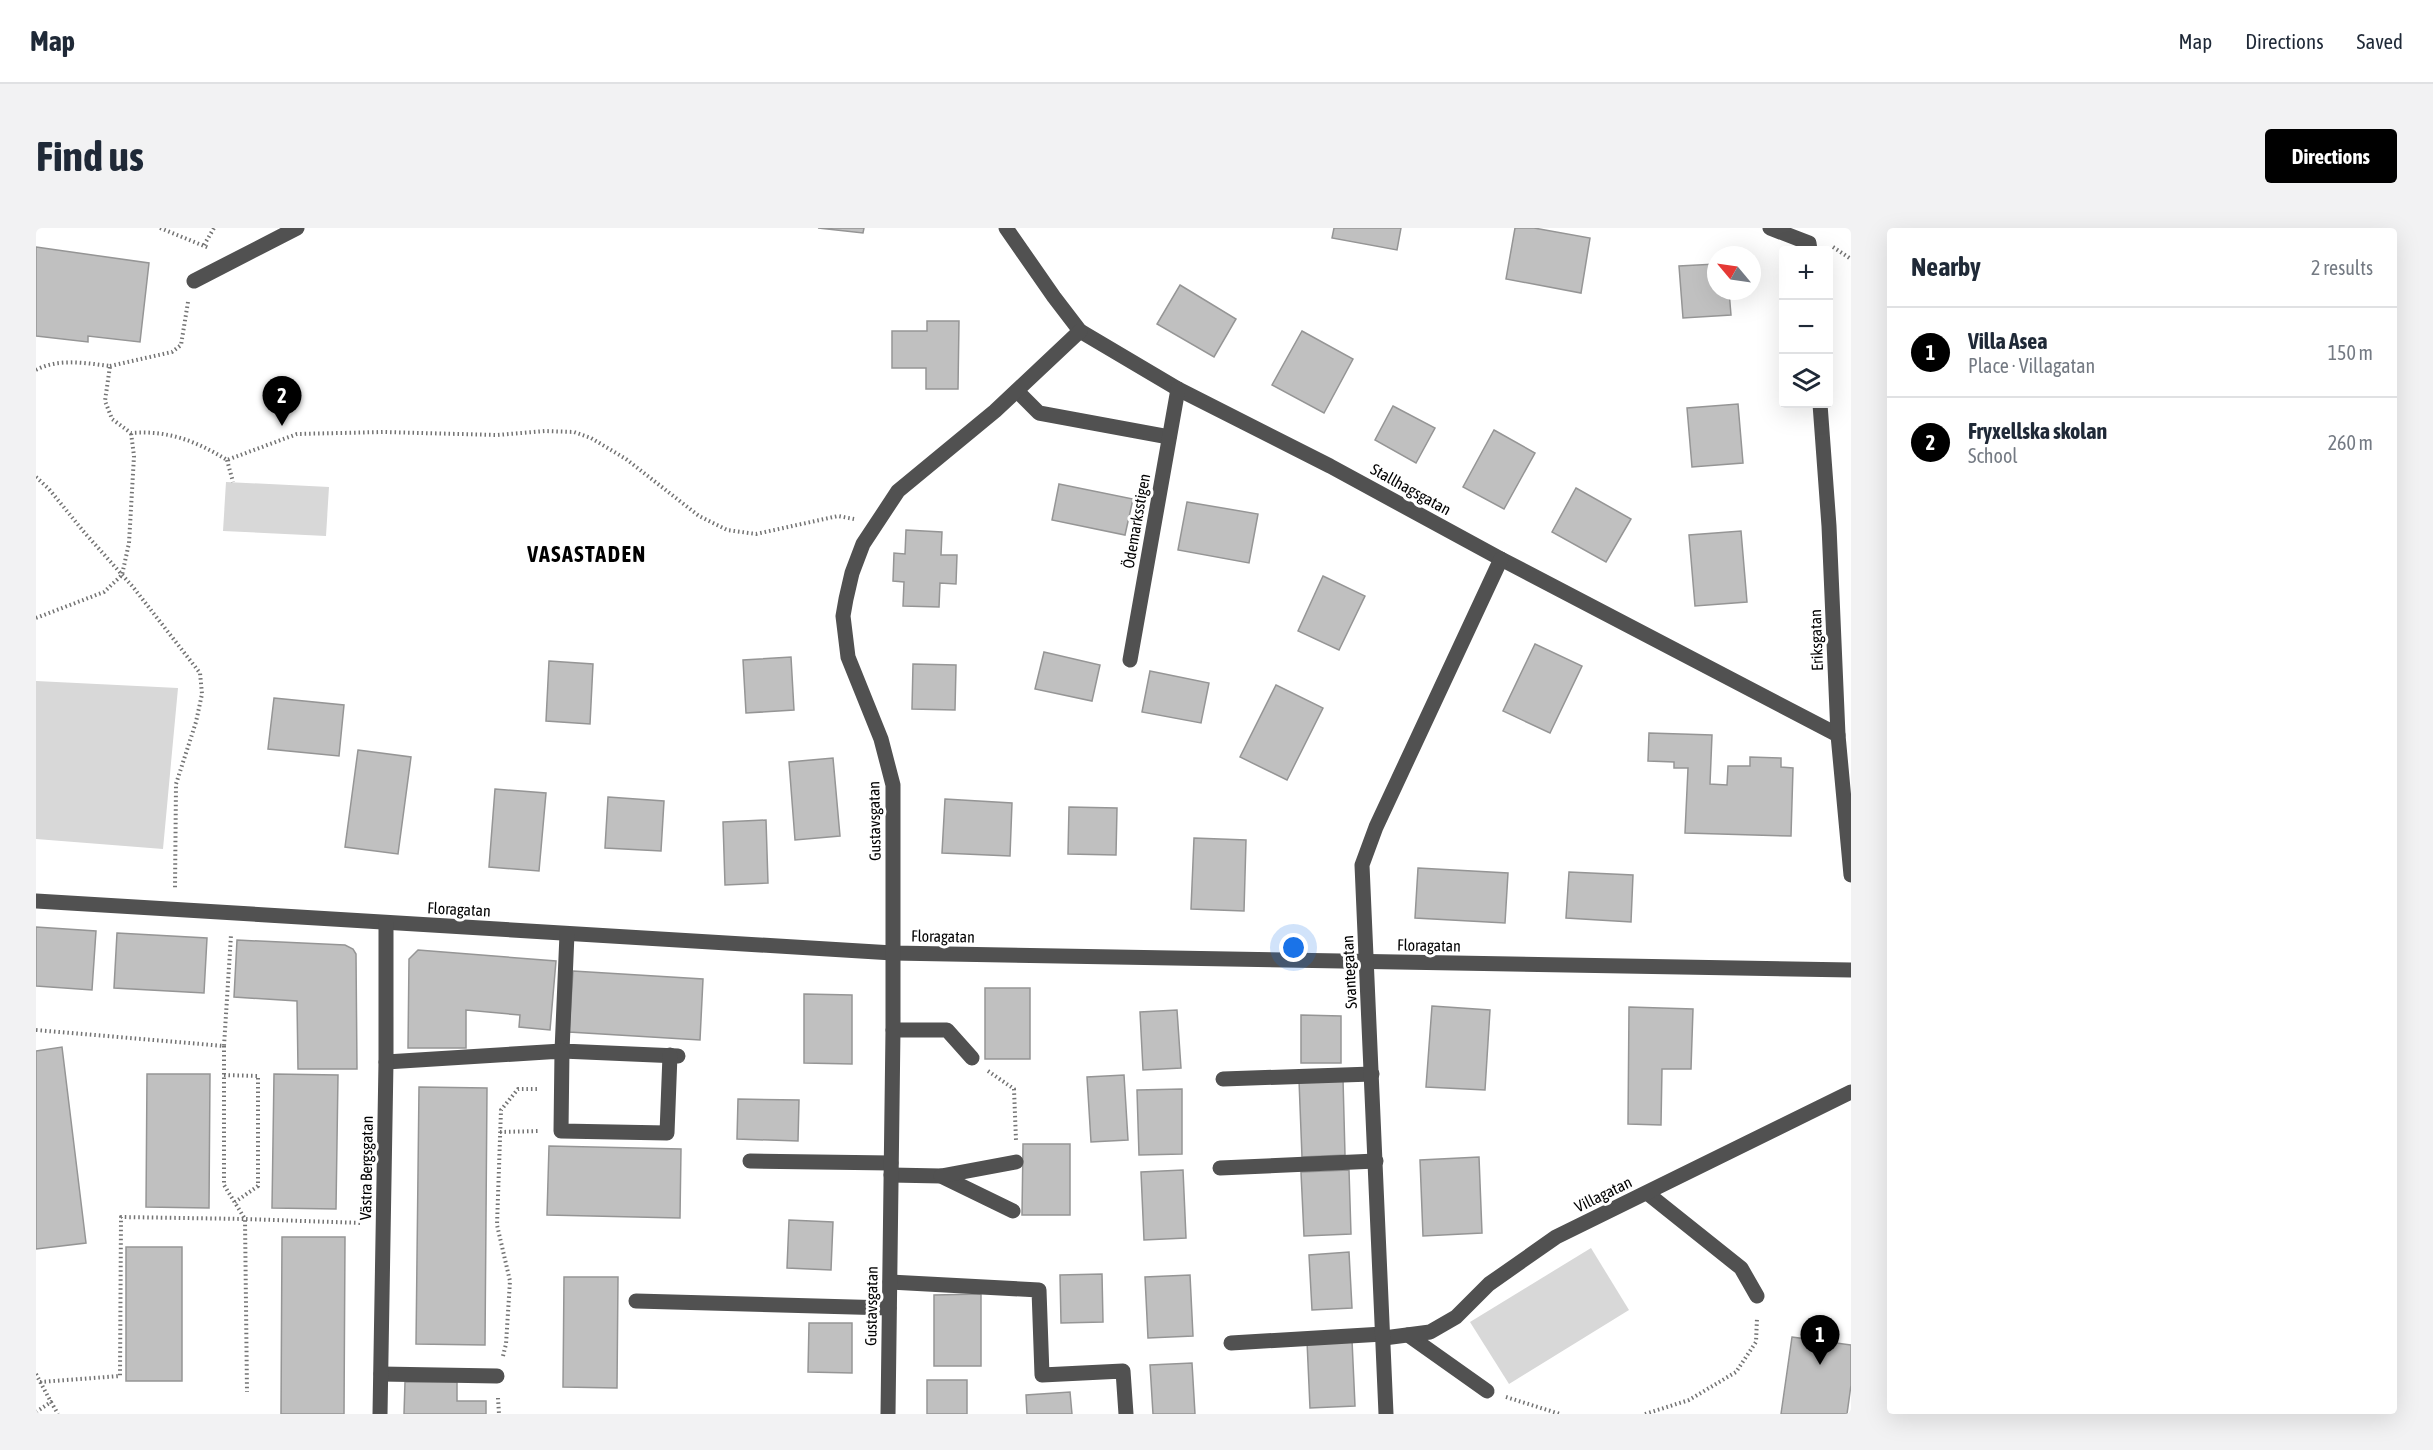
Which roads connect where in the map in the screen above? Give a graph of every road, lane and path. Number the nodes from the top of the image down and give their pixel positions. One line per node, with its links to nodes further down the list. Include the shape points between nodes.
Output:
1 (160, 228): 6 (path)
2 (214, 228): 6 (path)
3 (297, 228): 8 (street)
4 (1006, 228): 11 (street, Stallhagsgatan)
5 (1774, 228): 7 (street)
6 (204, 245): 8 (path)
7 (1808, 246)
8 (233, 261): 9 (street)
9 (194, 281)
10 (189, 296): 12 (path, via 181,345 172,352)
11 (1080, 331): 14 (street, Stallhagsgatan); 15 (street, Gustavsgatan)
12 (110, 366): 13 (path, via 48,363); 17 (path, via 105,401 112,419)
13 (36, 370)
14 (1178, 389): 18 (street, Ödemarksstigen); 23 (street, Stallhagsgatan)
15 (1017, 391): 18 (street, via 1039,413); 22 (street, Gustavsgatan, via 898,491)
16 (1820, 408): 27 (street, Eriksgatan)
17 (131, 433): 19 (path, via 182,436); 24 (path, via 134,456 129,543)
18 (1169, 437): 26 (street, Ödemarksstigen)
19 (227, 460): 21 (path); 22 (path, via 297,434 574,432 626,459 699,516 727,530 756,534 838,516)
20 (36, 477): 24 (path)
21 (233, 483)
22 (873, 528): 34 (street, Gustavsgatan, via 852,573 843,615 848,657 881,739 892,785)
23 (1501, 559): 27 (street, Stallhagsgatan); 35 (street, Svantegatan, via 1362,865)
24 (122, 574): 25 (path, via 104,592); 30 (path, via 200,673 202,694 196,722 176,784)
25 (36, 618)
26 (1130, 660)
27 (1838, 735): 28 (street, Eriksgatan)
28 (1851, 875)
29 (36, 901): 30 (street, Floragatan)
30 (174, 910): 31 (street, Floragatan)
31 (232, 913): 32 (street, Floragatan); 39 (path)
32 (386, 923): 33 (street, Floragatan); 42 (street, Västra Bergsgatan)
33 (567, 934): 34 (street, Floragatan); 40 (street)
34 (893, 953): 35 (street, Floragatan); 38 (street, Gustavsgatan)
35 (1367, 962): 36 (street, Floragatan); 43 (street, Svantegatan)
36 (1851, 970)
37 (36, 1030): 39 (path)
38 (893, 1030): 41 (street, via 947,1030); 54 (street, Gustavsgatan)
39 (224, 1046): 44 (path)
40 (562, 1051): 42 (street); 46 (street); 48 (street, via 675,1055 667,1133)
41 (972, 1059): 52 (path, via 1014,1089)
42 (386, 1062): 60 (street, Västra Bergsgatan)
43 (1372, 1074): 45 (street); 51 (street, Svantegatan)
44 (224, 1075): 57 (path, via 224,1185); 57 (path, via 258,1076 258,1186)
45 (1223, 1079)
46 (561, 1089): 48 (street); 49 (path, via 518,1089 501,1110)
47 (1851, 1092): 56 (street, Villagatan)
48 (561, 1131): 49 (path)
49 (500, 1132): 70 (path, via 497,1225 510,1281 506,1344)
50 (750, 1161): 54 (street)
51 (1376, 1161): 53 (street); 66 (street, Svantegatan)
52 (1016, 1162): 55 (street)
53 (1220, 1168)
54 (891, 1169): 55 (street); 61 (street, Gustavsgatan)
55 (941, 1176): 58 (street)
56 (1647, 1192): 62 (street, via 1741,1268); 65 (street, Villagatan, via 1556,1237 1525,1257 1489,1284 1456,1317 1430,1332)
57 (235, 1202): 59 (path)
58 (1013, 1210)
59 (245, 1219): 60 (path); 71 (path, via 121,1217 120,1376); 73 (path)
60 (382, 1224): 69 (street, Västra Bergsgatan)
61 (890, 1282): 64 (street, Gustavsgatan); 79 (street, via 1039,1290 1042,1375 1123,1371)
62 (1757, 1296): 82 (path, via 1756,1342 1736,1372 1689,1400)
63 (636, 1301): 64 (street)
64 (889, 1308): 78 (street, Gustavsgatan)
65 (1408, 1335): 66 (street, Villagatan); 72 (street)
66 (1383, 1336): 67 (street, Villagatan); 80 (street, Svantegatan)
67 (1231, 1343)
68 (36, 1374): 71 (path)
69 (381, 1374): 70 (street); 77 (street, Västra Bergsgatan)
70 (497, 1376)
71 (40, 1382): 74 (path)
72 (1487, 1391): 81 (path)
73 (247, 1392)
74 (51, 1402): 75 (path); 76 (path)
75 (36, 1412)
76 (58, 1414)
77 (380, 1414)
78 (888, 1414)
79 (1126, 1414)
80 (1386, 1414)
81 (1560, 1414)
82 (1645, 1414)

